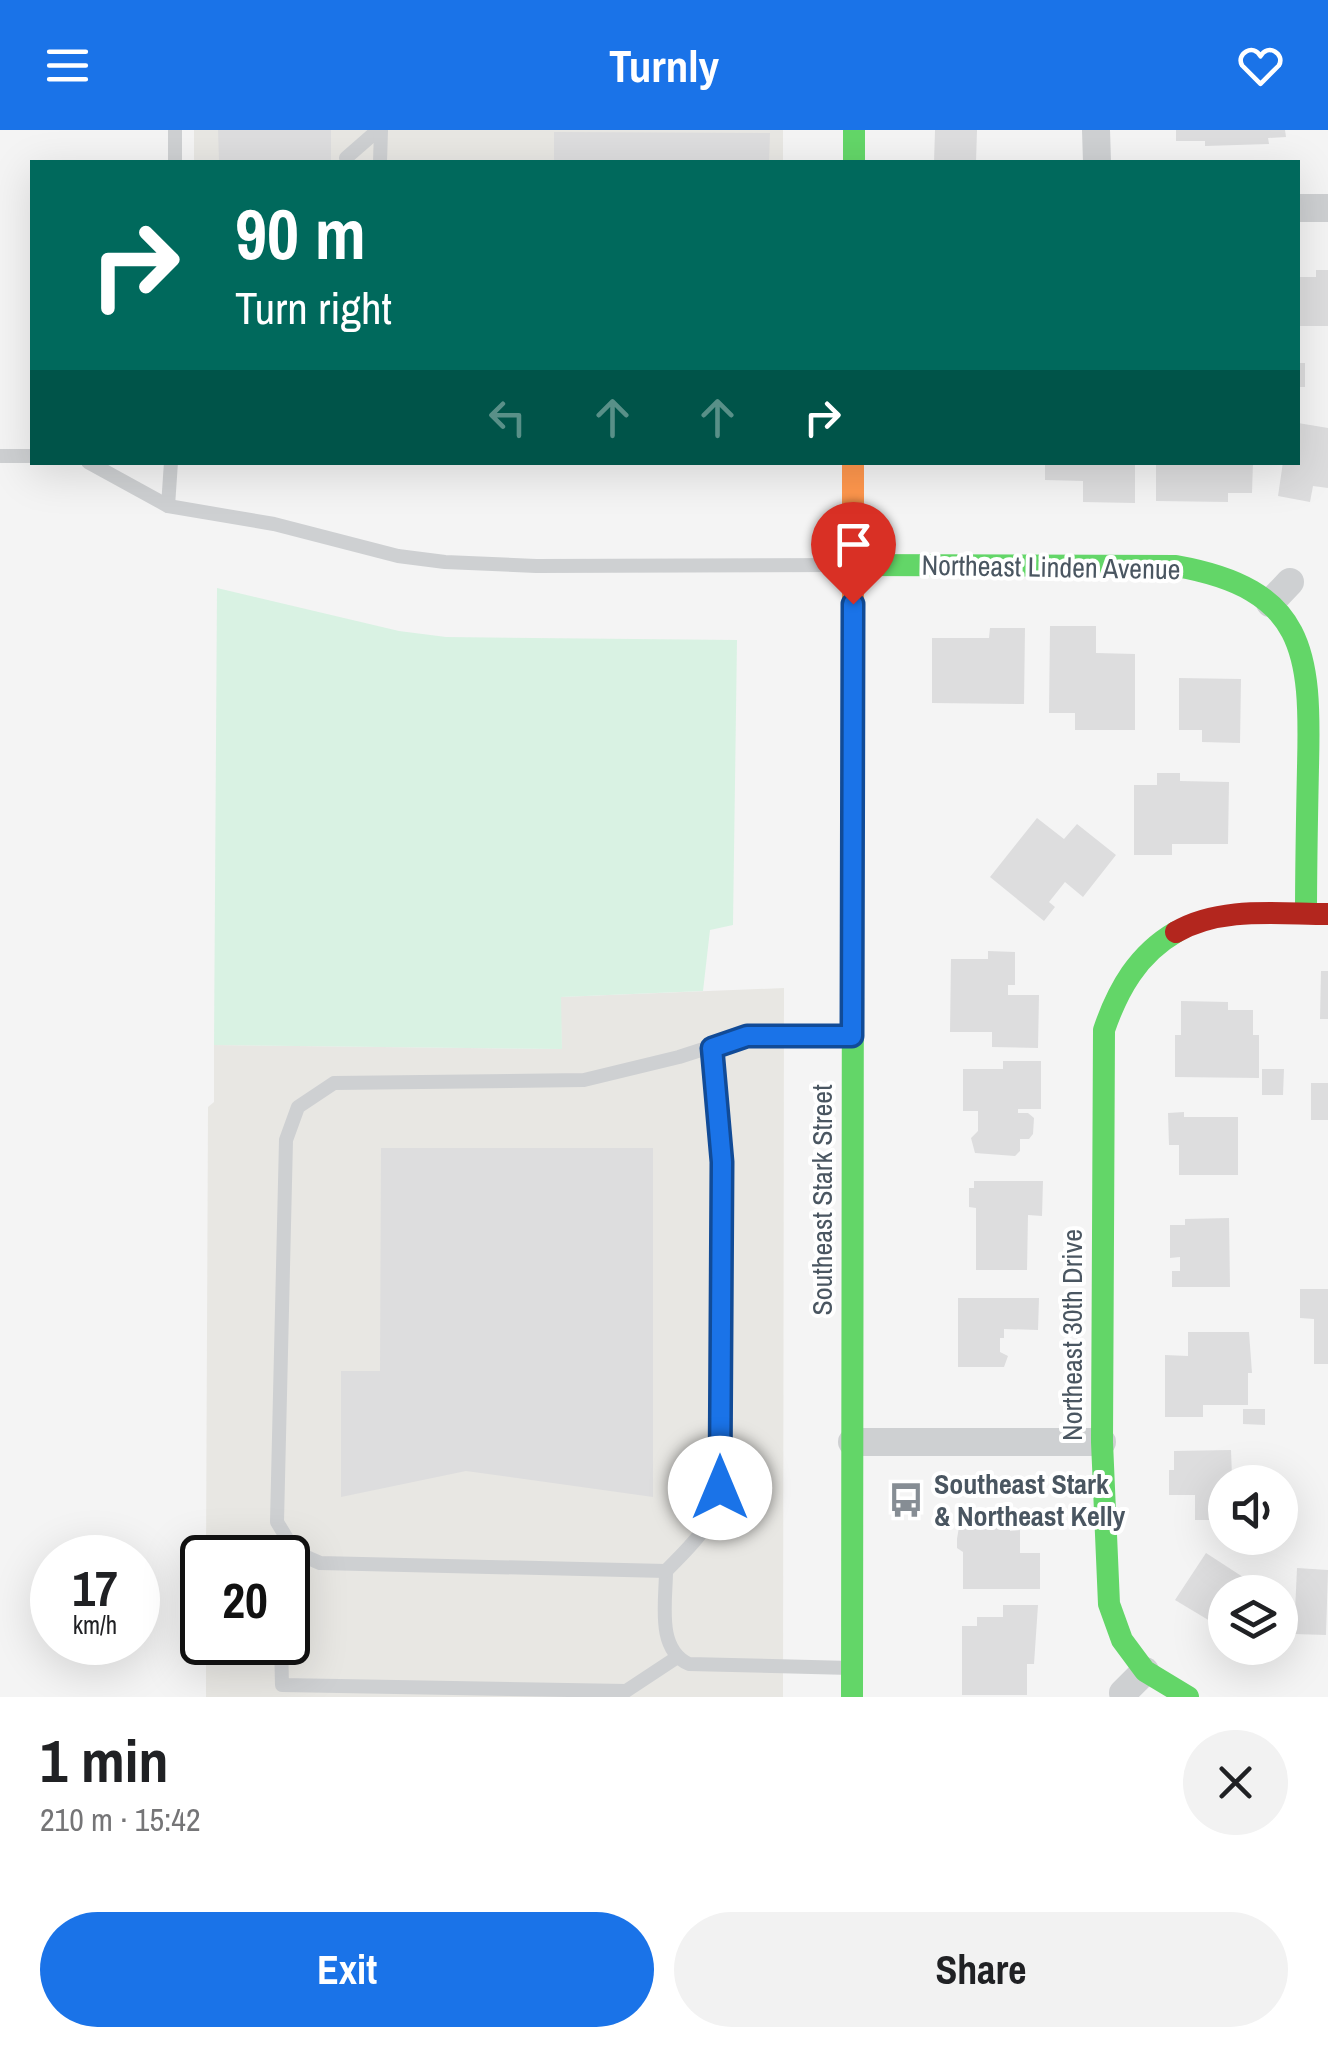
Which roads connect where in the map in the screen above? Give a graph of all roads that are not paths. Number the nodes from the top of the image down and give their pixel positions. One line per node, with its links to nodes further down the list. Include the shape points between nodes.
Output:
1 (175, 130): 6 (lane)
2 (380, 130): 5 (lane); 7 (lane)
3 (854, 130): 8 (street)
4 (1096, 130): 9 (street)
5 (346, 158)
6 (175, 160)
7 (380, 160)
8 (854, 160)
9 (1096, 160)
10 (1300, 208): 11 (street)
11 (1328, 208)
12 (0, 456): 13 (lane)
13 (30, 456)
14 (95, 465): 17 (lane)
15 (171, 465): 17 (lane)
16 (853, 465): 18 (street, Southeast Stark Street)
17 (168, 506): 18 (lane, via 445,562)
18 (853, 565): 20 (street, Northeast Linden Avenue, via 1176,566 1241,582); 22 (street, Southeast Stark Street)
19 (1290, 582): 20 (street)
20 (1270, 604): 21 (street, via 1304,659)
21 (1317, 914): 25 (street, Northeast 30th Drive, via 1227,914 1190,924 1156,943 1117,992 1104,1030 1102,1070)
22 (852, 1036): 23 (lane, via 747,1036); 24 (street, Southeast Stark Street)
23 (712, 1048): 26 (lane, via 584,1080 334,1083 298,1107 286,1140 278,1522); 28 (lane, via 722,1162 720,1488 704,1532)
24 (852, 1442): 25 (street); 31 (street, Southeast Stark Street)
25 (1102, 1442): 32 (street, Northeast 30th Drive, via 1109,1604)
26 (285, 1535)
27 (310, 1559): 28 (lane)
28 (666, 1571): 29 (lane, via 667,1642)
29 (676, 1658): 30 (lane, via 626,1690 282,1685); 31 (lane, via 711,1666)
30 (282, 1665)
31 (852, 1668): 34 (street, Southeast Stark Street)
32 (1144, 1672): 33 (street); 35 (street)
33 (1122, 1693)
34 (852, 1697)
35 (1188, 1697)

